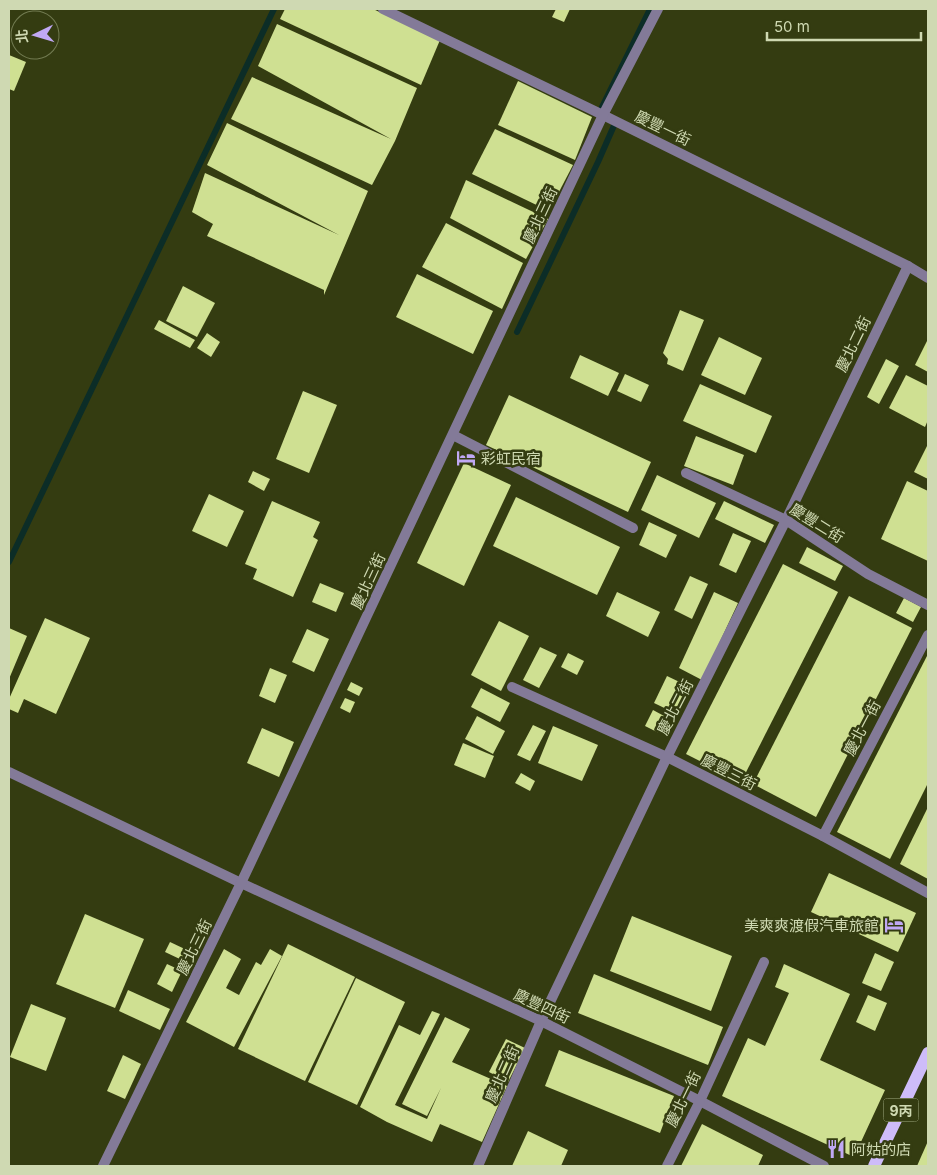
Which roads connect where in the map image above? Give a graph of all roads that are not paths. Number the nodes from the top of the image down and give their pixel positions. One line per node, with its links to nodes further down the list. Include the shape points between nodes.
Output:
1 (383, 9): 3 (street, 慶豐一街)
2 (658, 9): 3 (street, 慶北三街)
3 (604, 115): 4 (street, 慶豐一街); 6 (street, 慶北三街)
4 (908, 266): 5 (street, 慶豐一街); 8 (street, 慶北二街)
5 (928, 278)
6 (453, 435): 9 (street); 16 (street, 慶北三街)
7 (686, 473): 8 (street, 慶豐二街)
8 (786, 520): 10 (street, 慶豐二街, via 868,574); 13 (street, 慶北二街)
9 (633, 528)
10 (928, 605)
11 (928, 635): 15 (street, 慶北一街)
12 (512, 687): 13 (street, 慶豐三街)
13 (667, 757): 15 (street, 慶豐三街); 19 (street, 慶北二街)
14 (9, 772): 16 (street, 慶豐四街)
15 (823, 836): 17 (street, 慶豐三街)
16 (241, 883): 19 (street, 慶豐四街); 22 (street, 慶北三街)
17 (928, 893)
18 (764, 962): 21 (street, 慶北一街)
19 (541, 1021): 21 (street, 慶豐四街); 23 (street, 慶北二街)
20 (928, 1053): 26 (main road, 9丙)
21 (700, 1100): 24 (street, 慶北一街); 25 (street, 慶豐四街)
22 (103, 1166)
23 (478, 1166)
24 (667, 1166)
25 (824, 1166)
26 (874, 1166)

